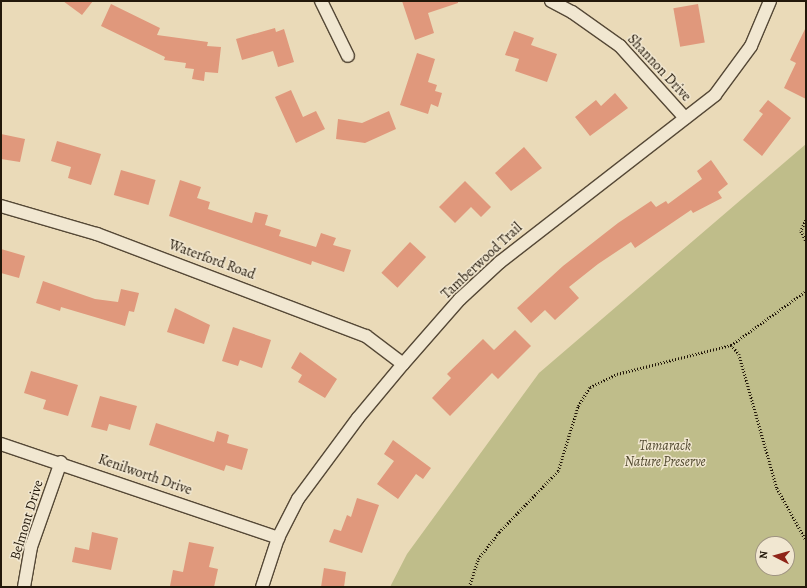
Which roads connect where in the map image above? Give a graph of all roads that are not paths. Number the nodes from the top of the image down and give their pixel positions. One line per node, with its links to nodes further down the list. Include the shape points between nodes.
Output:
1 (321, 1): 4 (street)
2 (551, 1): 5 (street, Shannon Drive, via 572,12 620,46)
3 (770, 1): 5 (street, Tamberwood Trail, via 751,46 736,71 715,95)
4 (348, 56)
5 (685, 118): 7 (street, Tamberwood Trail, via 500,262 460,300)
6 (1, 206): 7 (street, Waterford Road, via 97,234 366,336)
7 (403, 364): 10 (street, Tamberwood Trail, via 319,468)
8 (1, 444): 9 (street, Kenilworth Drive)
9 (61, 462): 10 (street, Kenilworth Drive); 11 (street, Belmont Drive, via 31,547)
10 (278, 538): 12 (street, Tamberwood Trail)
11 (24, 587)
12 (262, 587)

